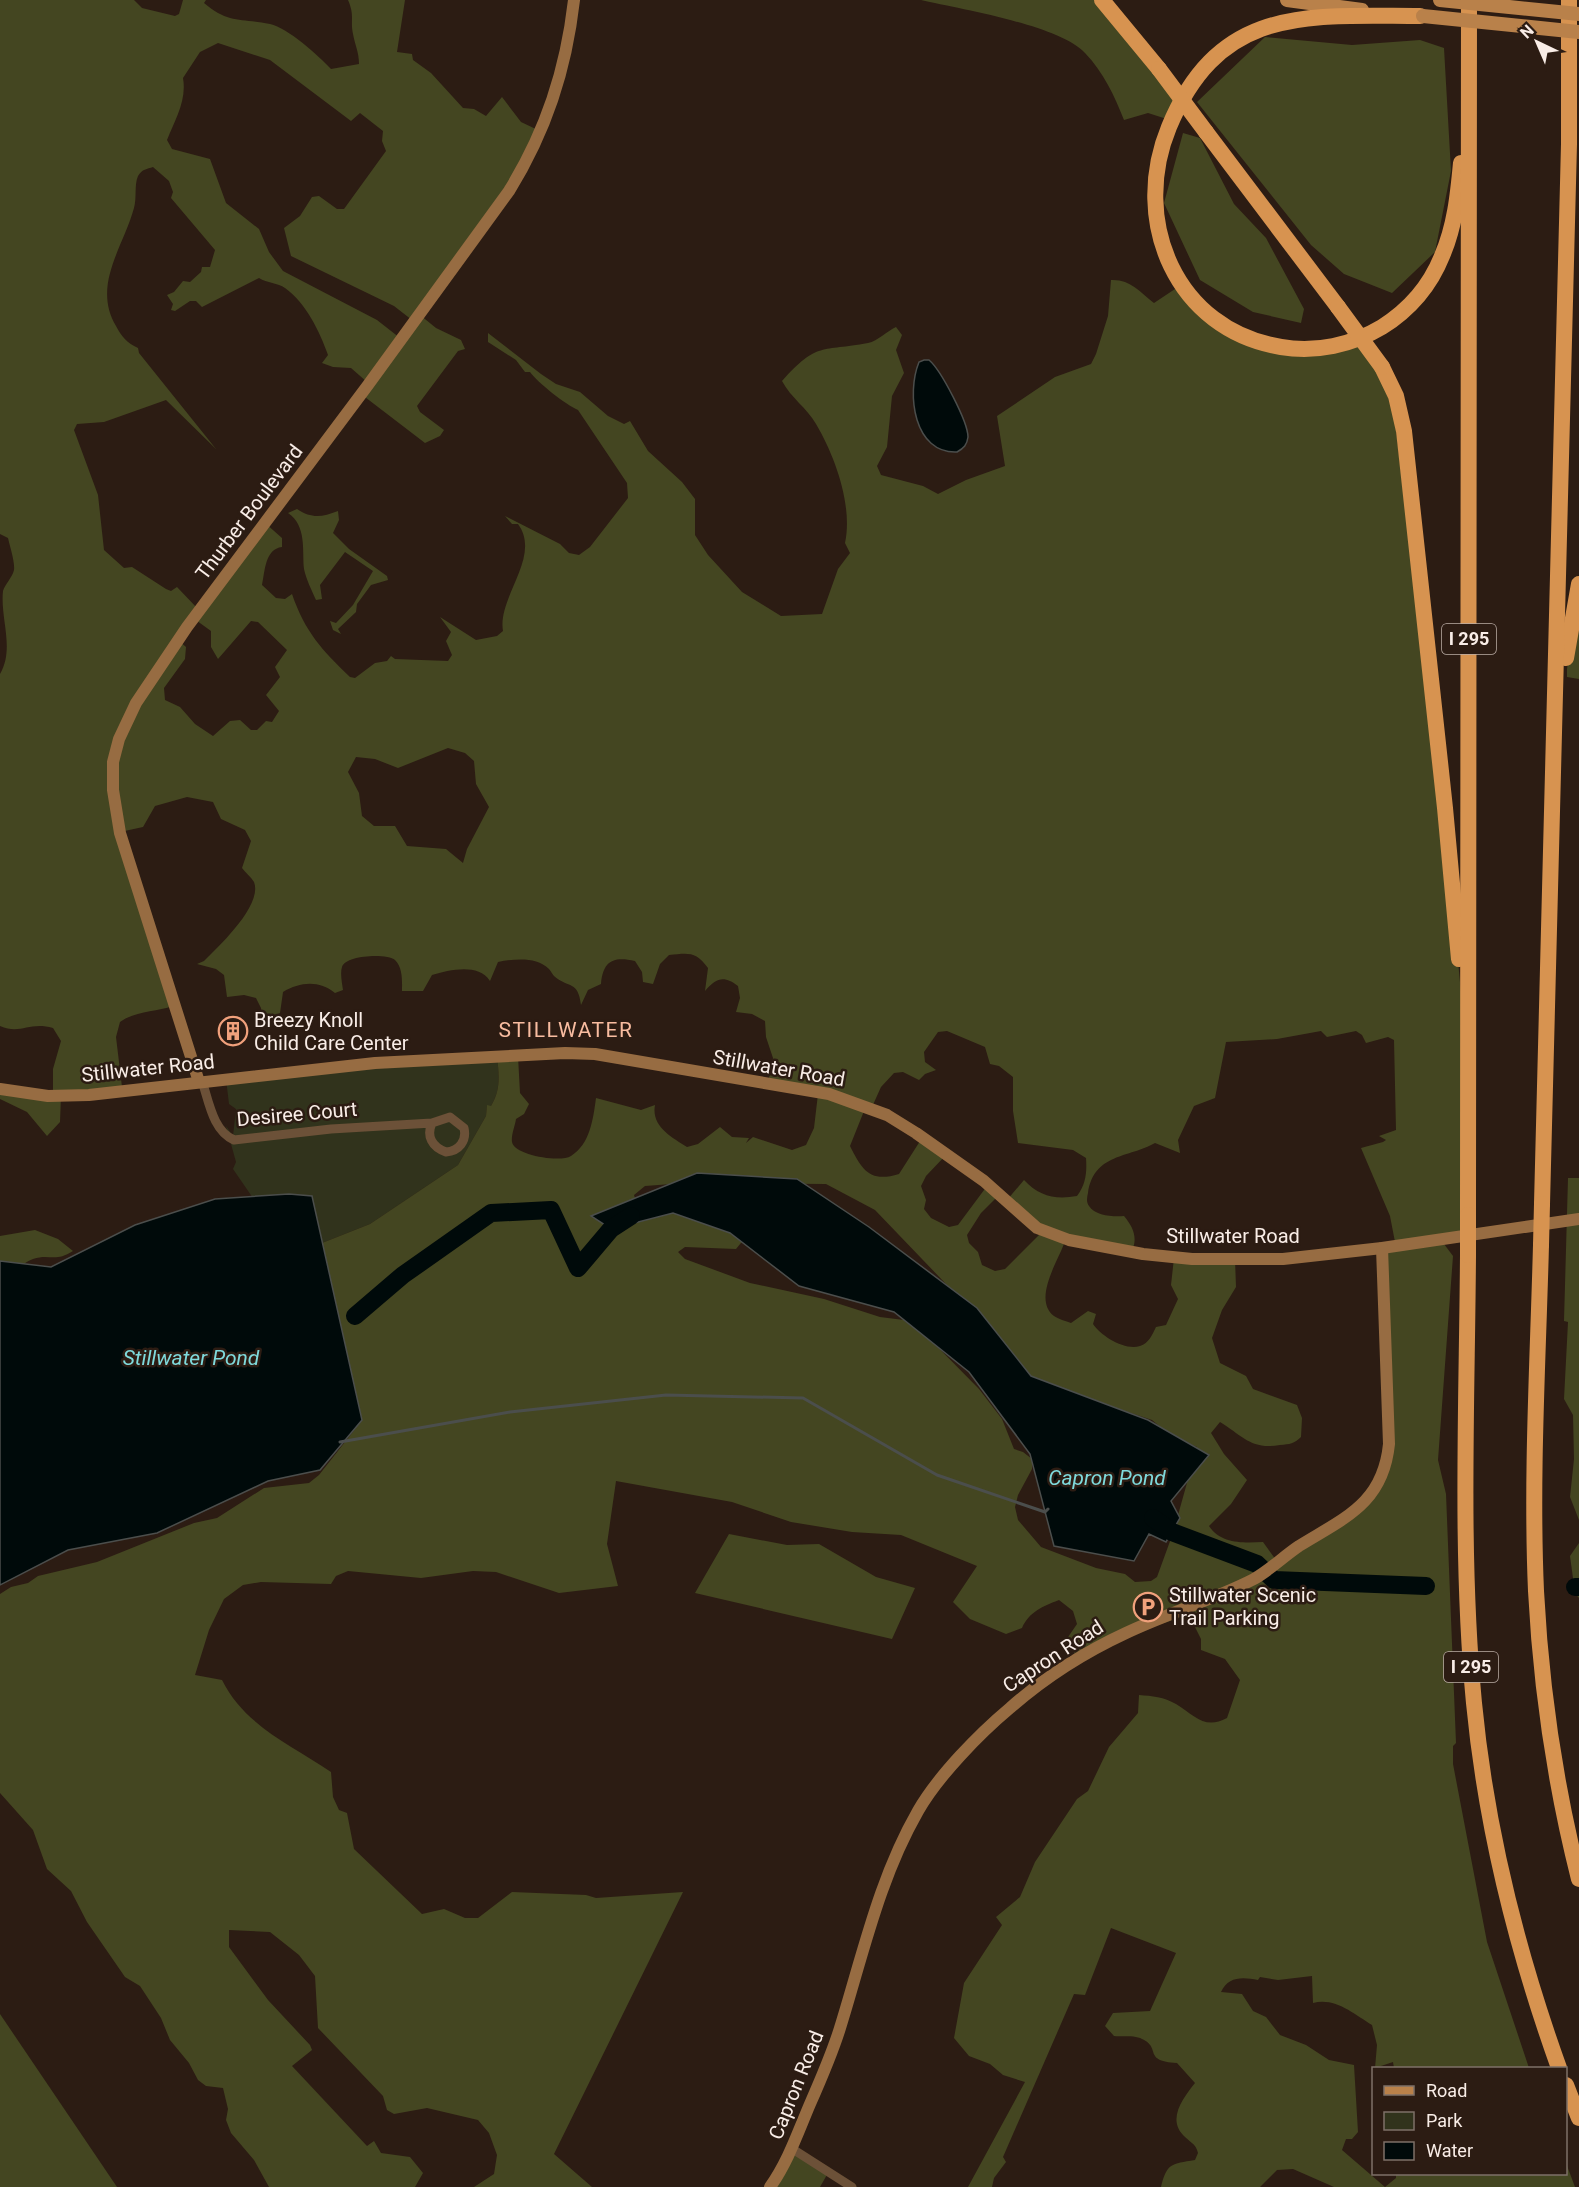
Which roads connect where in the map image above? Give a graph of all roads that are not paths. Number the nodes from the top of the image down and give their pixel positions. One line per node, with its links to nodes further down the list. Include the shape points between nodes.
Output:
1 (574, 0): 15 (street, Thurber Boulevard, via 556,92 519,175 187,627 136,703 119,739 113,762 113,790 120,833)
2 (1102, 0): 14 (highway, bridge, via 1159,69 1382,366 1396,396 1404,431 1445,808)
3 (1287, 0): 8 (main road)
4 (1440, 0): 7 (main road, bridge)
5 (1469, 0): 10 (highway, I 295)
6 (1570, 0): 11 (highway); 13 (highway)
7 (1579, 14)
8 (1422, 16): 9 (main road, bridge); 10 (highway, via 1317,16 1277,22 1228,48 1190,89 1172,120 1161,153 1156,215 1170,265 1202,308 1249,339 1297,349 1356,340 1400,314 1430,279 1452,229)
9 (1579, 32)
10 (1470, 64): 14 (highway, I 295)
11 (1579, 116)
12 (1579, 584): 13 (highway)
13 (1554, 739): 20 (highway, bridge, via 1535,1512 1538,1624 1553,1752)
14 (1468, 1076): 21 (highway, I 295, bridge, via 1468,1592 1474,1706 1490,1816 1506,1890 1524,1962)
15 (201, 1081): 16 (street, Stillwater Road, via 89,1095 40,1095); 17 (street, Desiree Court, via 218,1126 234,1140); 19 (street, Stillwater Road, via 388,1062 595,1054 829,1094 866,1106 916,1133 984,1181 1037,1228 1069,1240 1143,1254 1223,1260 1282,1259)
16 (0, 1089)
17 (432, 1123)
18 (1579, 1219): 19 (street, Stillwater Road)
19 (1382, 1248): 24 (street, Capron Road, via 1389,1444 1384,1470 1374,1490 1356,1511 1256,1578 1125,1633 1071,1663 1010,1707 933,1791 903,1840 878,1900 840,2029)
20 (1579, 1879)
21 (1559, 2067)
22 (1567, 2088): 23 (highway)
23 (1579, 2118)
24 (791, 2148): 25 (street, Capron Road); 26 (street)
25 (770, 2187)
26 (852, 2187)

